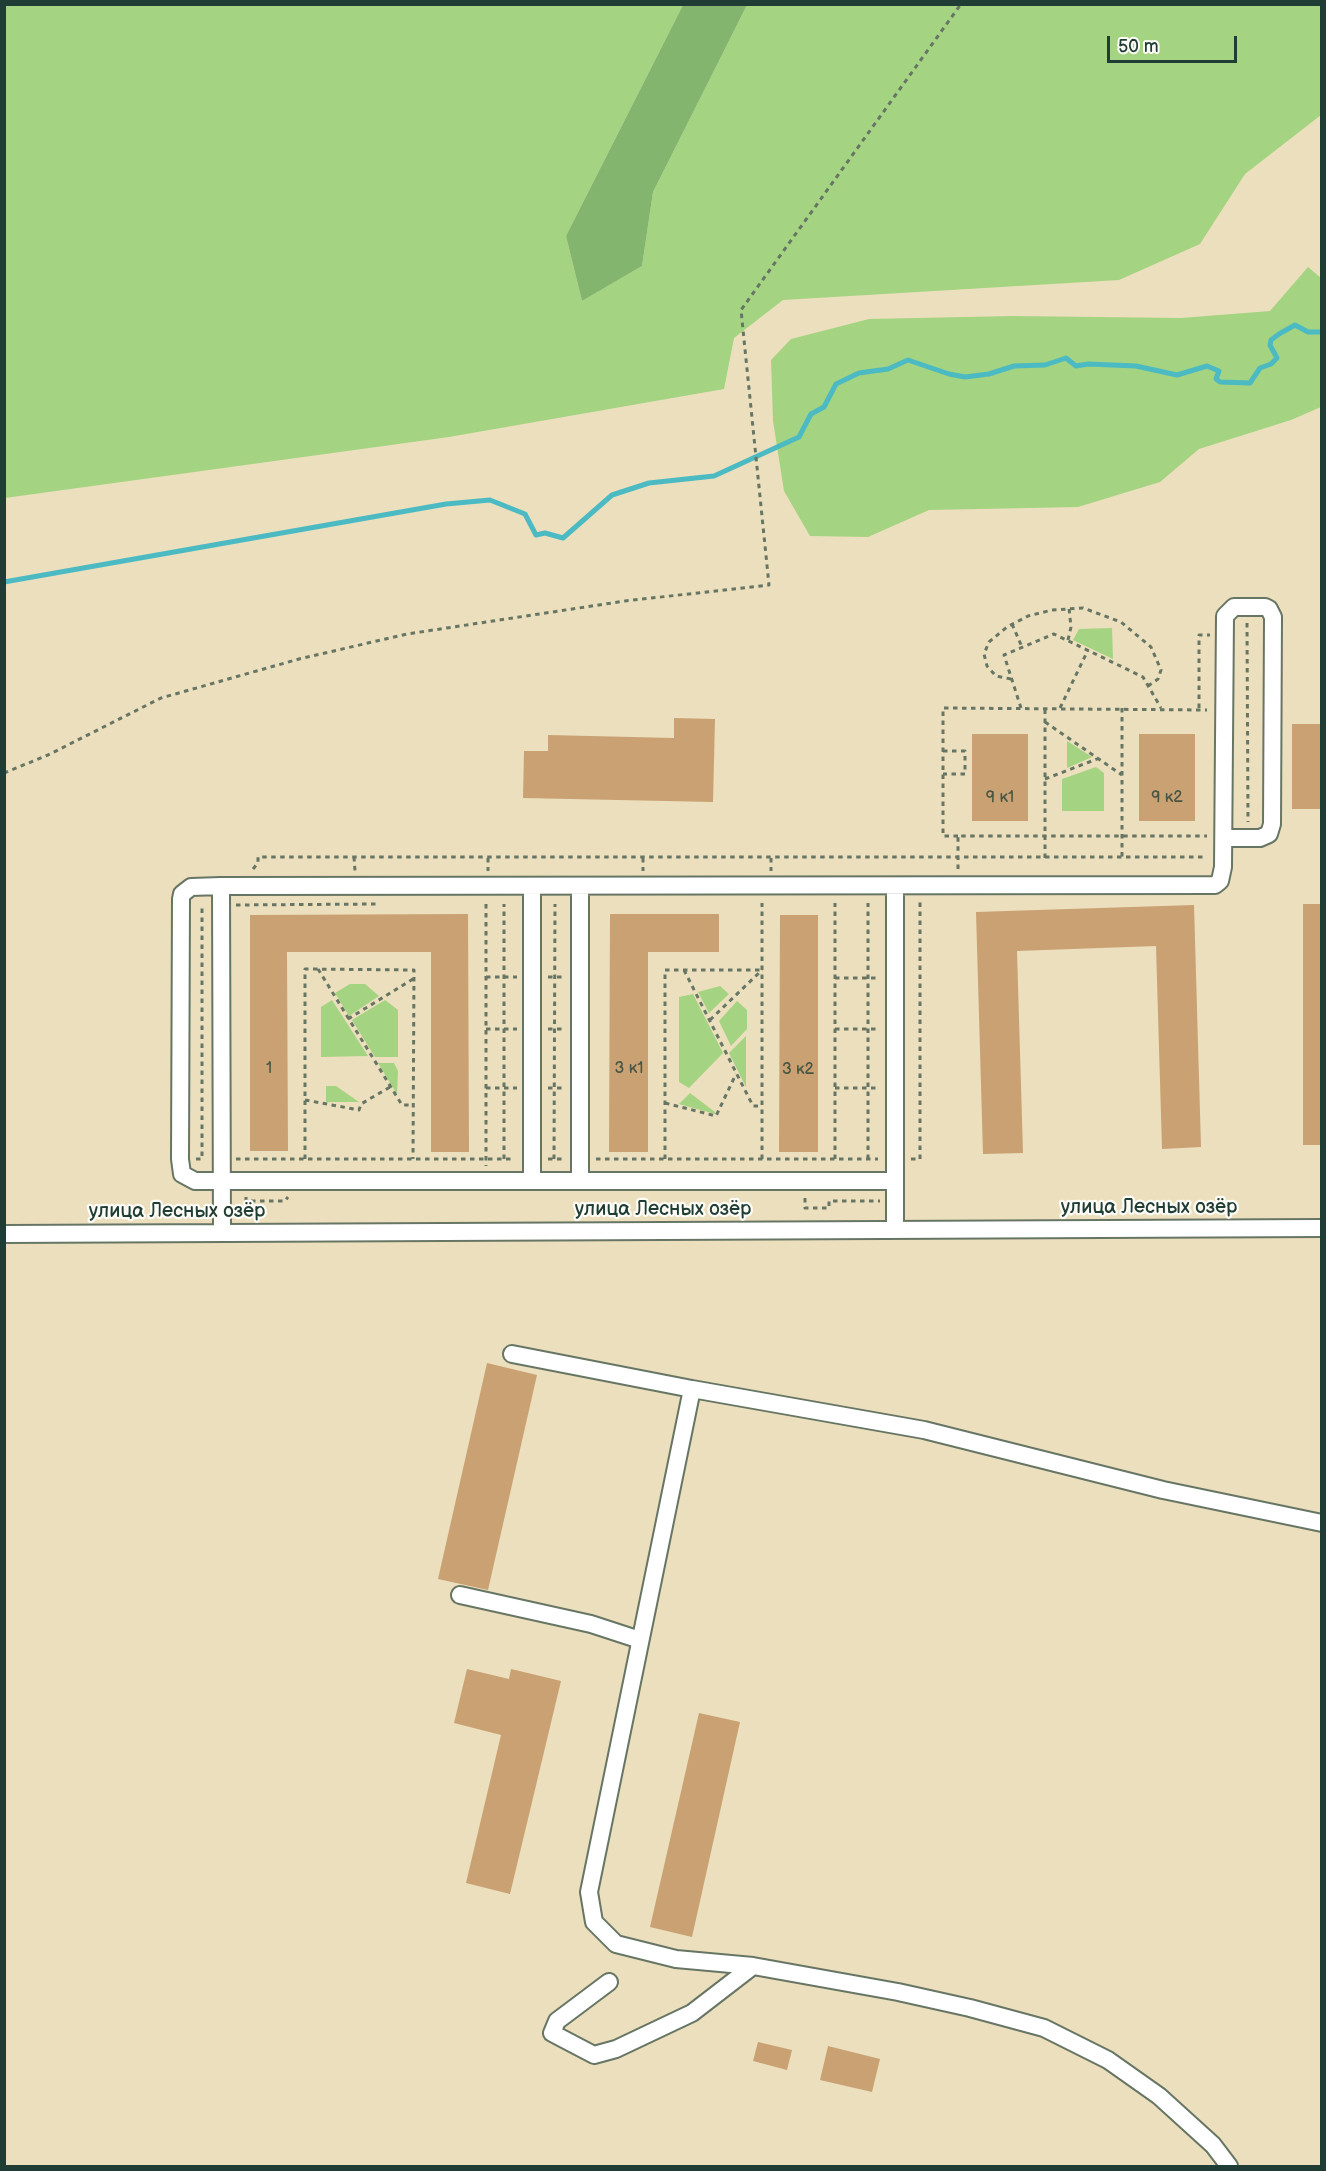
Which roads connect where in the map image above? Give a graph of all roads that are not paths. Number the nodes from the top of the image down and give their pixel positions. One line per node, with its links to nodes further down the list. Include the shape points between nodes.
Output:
1 (1224, 838): 1 (street, via 1225,616 1234,607 1265,607 1273,617 1272,824 1269,834 1260,838); 5 (street, via 1220,882 1208,886)
2 (221, 886): 3 (street); 9 (street); 9 (street, via 191,887 181,899 180,1159 187,1178)
3 (532, 886): 4 (street); 6 (street)
4 (580, 886): 5 (street); 7 (street)
5 (895, 886): 8 (street)
6 (532, 1181): 7 (street); 9 (street)
7 (580, 1181): 8 (street)
8 (895, 1181): 11 (street)
9 (222, 1182): 12 (street)
10 (1322, 1228): 11 (street, улица Лесных озёр)
11 (895, 1230): 12 (street, улица Лесных озёр)
12 (222, 1233): 13 (street, улица Лесных озёр)
13 (4, 1234)
14 (512, 1354): 15 (street)
15 (692, 1389): 16 (street, via 924,1430 1163,1490); 18 (street)
16 (1322, 1524)
17 (460, 1595): 18 (street, via 591,1624)
18 (640, 1640): 19 (street, via 589,1892 594,1922 616,1944 676,1959)
19 (753, 1966): 20 (street, via 692,2013 616,2049 594,2055 552,2033 557,2021); 21 (street, via 918,1996 1044,2028 1108,2060 1159,2096 1213,2145)
20 (609, 1982)
21 (1229, 2166)

